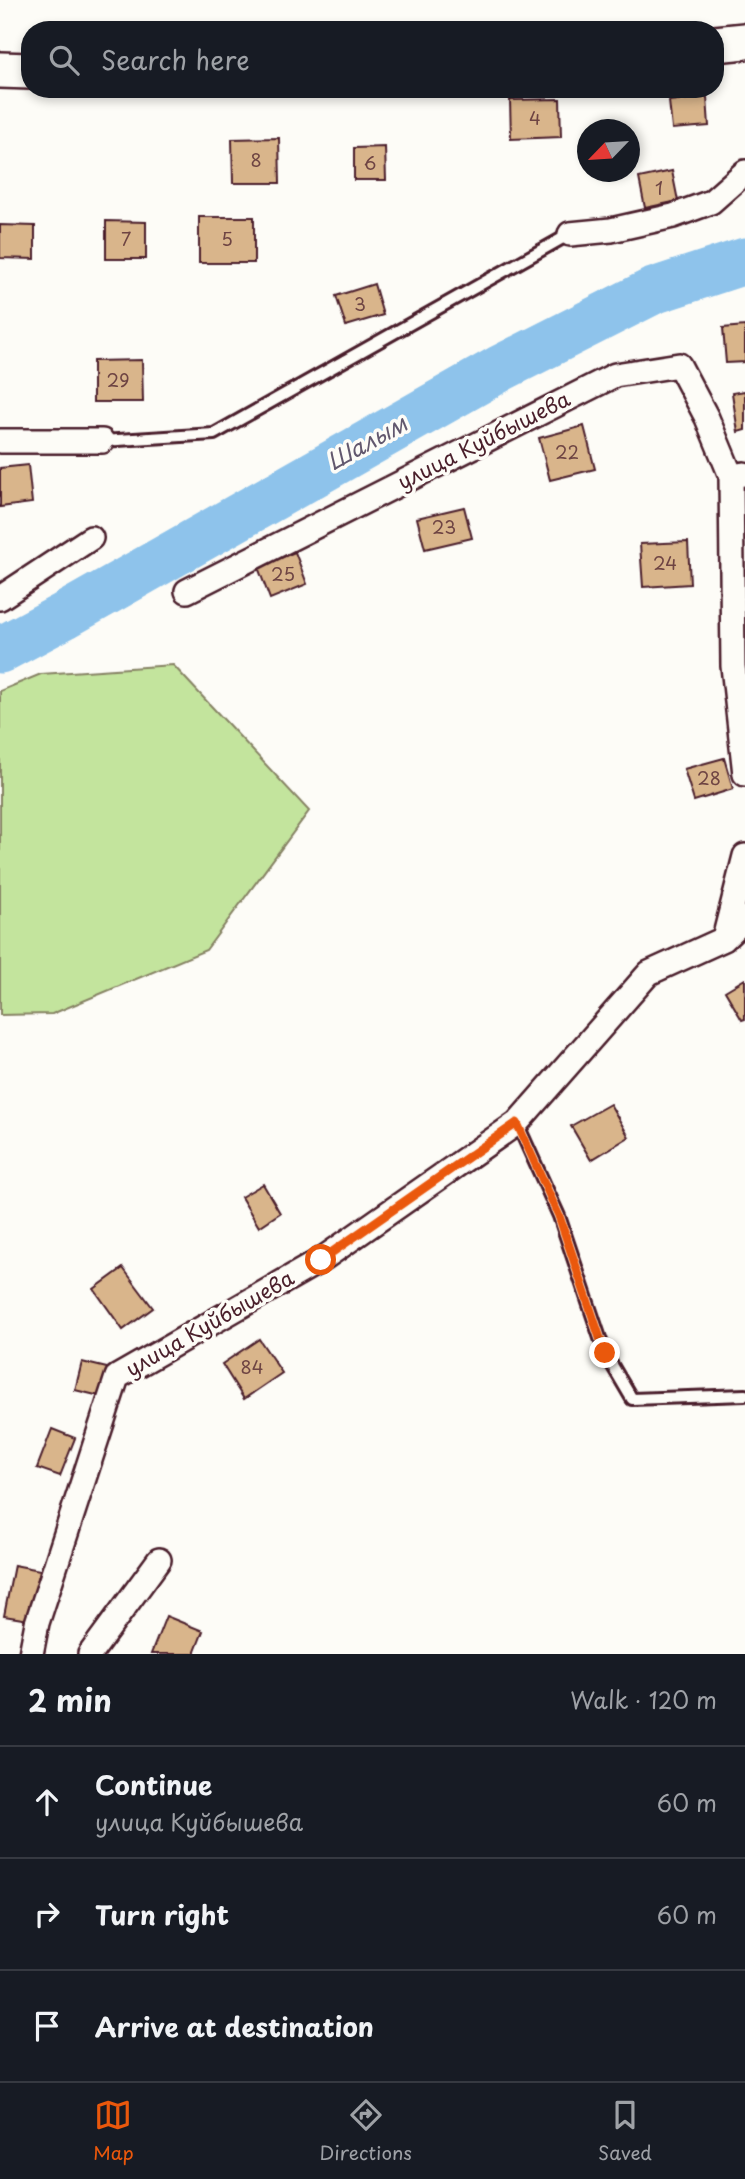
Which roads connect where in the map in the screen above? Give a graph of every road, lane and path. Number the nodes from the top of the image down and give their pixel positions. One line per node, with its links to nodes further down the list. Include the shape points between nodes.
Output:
1 (745, 41): 2 (main road)
2 (724, 43)
3 (0, 70): 4 (main road)
4 (21, 71)
5 (745, 172): 6 (street, via 711,202 673,216)
6 (570, 234): 8 (lane, via 214,434)
7 (0, 441): 8 (street)
8 (102, 441)
9 (738, 474): 11 (street, улица Куйбышева, via 679,365 615,375); 13 (street, улица Куйбышева, via 733,666)
10 (91, 538): 12 (street)
11 (187, 591)
12 (0, 598)
13 (745, 774)
14 (745, 856): 16 (street)
15 (745, 919): 16 (street, улица Куйбышева)
16 (724, 939): 17 (street, улица Куйбышева, via 649,973)
17 (517, 1123): 18 (lane, via 559,1216 605,1353 632,1399); 20 (street, улица Куйбышева, via 321,1260 117,1377)
18 (745, 1395)
19 (159, 1560): 21 (street)
20 (31, 1654)
21 (90, 1654)

